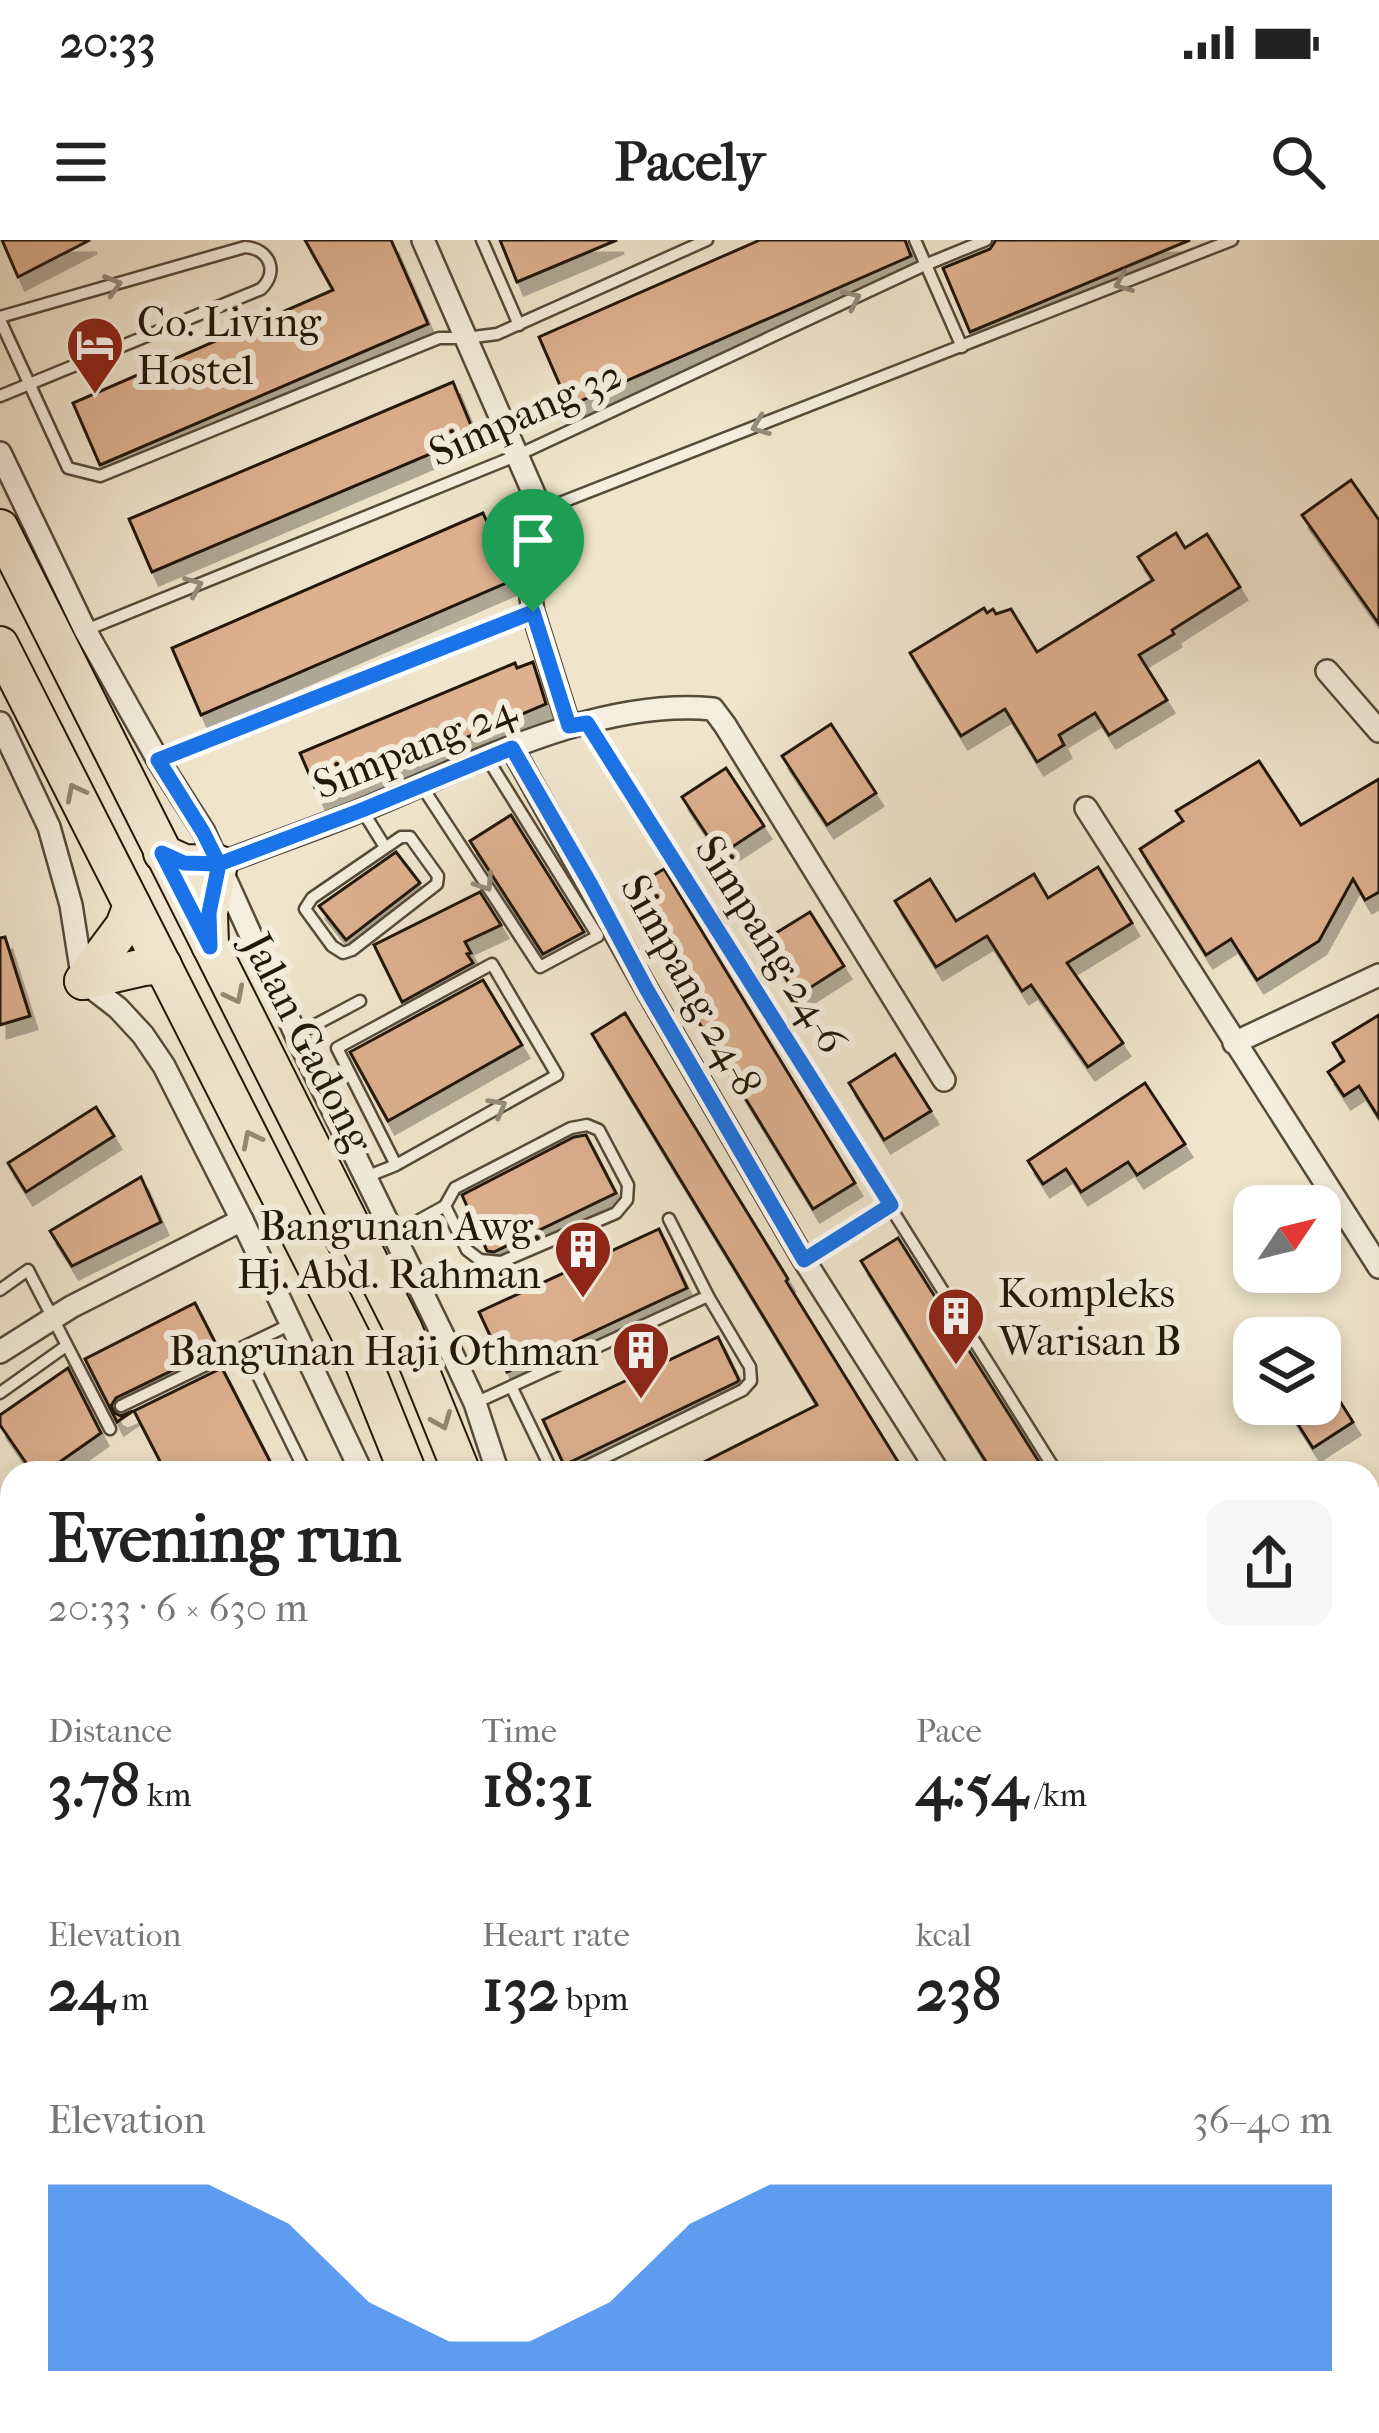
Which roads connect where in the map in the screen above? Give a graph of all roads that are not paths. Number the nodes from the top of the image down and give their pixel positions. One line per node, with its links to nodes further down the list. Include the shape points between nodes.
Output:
1 (423, 240): 10 (street)
2 (482, 240): 9 (lane)
3 (707, 240): 9 (lane)
4 (915, 240): 7 (lane)
5 (986, 240): 7 (lane, Simpang 32)
6 (1232, 240): 11 (lane, one-way to 11)
7 (925, 265): 11 (lane); 15 (lane, Simpang 32, one-way to 7)
8 (0, 318): 12 (lane); 12 (lane, one-way to 12, via 245,247 270,262 261,289)
9 (519, 325): 10 (lane)
10 (466, 338): 12 (lane, via 439,338 100,476 68,468); 15 (street)
11 (962, 347): 16 (lane, one-way to 16)
12 (30, 383): 13 (lane)
13 (0, 396)
14 (0, 453): 19 (street)
15 (518, 455): 16 (street); 19 (lane, Simpang 32, one-way to 15)
16 (541, 510): 18 (street, via 525,554)
17 (0, 528): 33 (main road, Jalan Gadong)
18 (533, 612): 23 (street); 27 (lane)
19 (86, 630): 27 (street)
20 (0, 645): 35 (main road, one-way to 20)
21 (1327, 671): 24 (street)
22 (0, 723): 28 (street)
23 (578, 725): 25 (street, Simpang 24); 43 (street, Simpang 24, via 713,709); 46 (lane, Simpang 24-6)
24 (1379, 731)
25 (512, 748): 26 (street, Simpang 24); 51 (street, Simpang 24-8)
26 (487, 758): 29 (street, Simpang 24); 29 (lane, one-way to 26, via 540,968 598,936)
27 (158, 760): 34 (street)
28 (8, 761): 39 (street, via 49,827)
29 (421, 785): 31 (street, Simpang 24)
30 (1086, 808): 42 (street)
31 (362, 810): 32 (lane); 34 (street, Simpang 24)
32 (385, 847): 32 (lane, via 410,837 437,884 343,953 305,909)
33 (162, 853): 34 (main road); 36 (main road, Jalan Gadong)
34 (219, 864): 36 (main road); 41 (street)
35 (132, 904): 37 (main road); 39 (main road)
36 (210, 947): 68 (main road, Jalan Gadong, one-way to 68, via 404,1330)
37 (163, 965): 39 (main road); 67 (main road, one-way to 37, via 360,1354)
38 (1379, 975): 42 (street)
39 (83, 981): 49 (street, via 118,1008 164,1066)
40 (360, 1001): 41 (lane)
41 (296, 1035): 45 (street)
42 (1234, 1043): 52 (street)
43 (944, 1080)
44 (396, 1165): 44 (lane, one-way to 44, via 557,1075 492,964 337,1048); 45 (lane)
45 (366, 1177): 50 (street)
46 (891, 1205): 51 (lane); 73 (lane, Simpang 24-6)
47 (445, 1206): 47 (lane, via 455,1188 586,1125 599,1130 628,1185 616,1214 501,1262 466,1250); 50 (lane)
48 (669, 1219): 54 (lane)
49 (242, 1220): 55 (street); 56 (street)
50 (394, 1234): 62 (street)
51 (804, 1260): 72 (street)
52 (1379, 1267)
53 (0, 1290): 55 (lane, via 28,1270)
54 (708, 1296): 60 (lane); 71 (lane, via 751,1381)
55 (52, 1318): 57 (lane); 59 (street)
56 (292, 1324): 58 (lane); 66 (street)
57 (66, 1346): 61 (lane); 64 (lane)
58 (244, 1347): 63 (lane); 65 (lane)
59 (0, 1352)
60 (512, 1388): 62 (lane); 70 (lane)
61 (0, 1393)
62 (475, 1403): 69 (street)
63 (121, 1406)
64 (110, 1429)
65 (301, 1461)
66 (356, 1461)
67 (403, 1461)
68 (457, 1461)
69 (494, 1461)
70 (547, 1461)
71 (598, 1461)
72 (931, 1461)
73 (1050, 1461)

